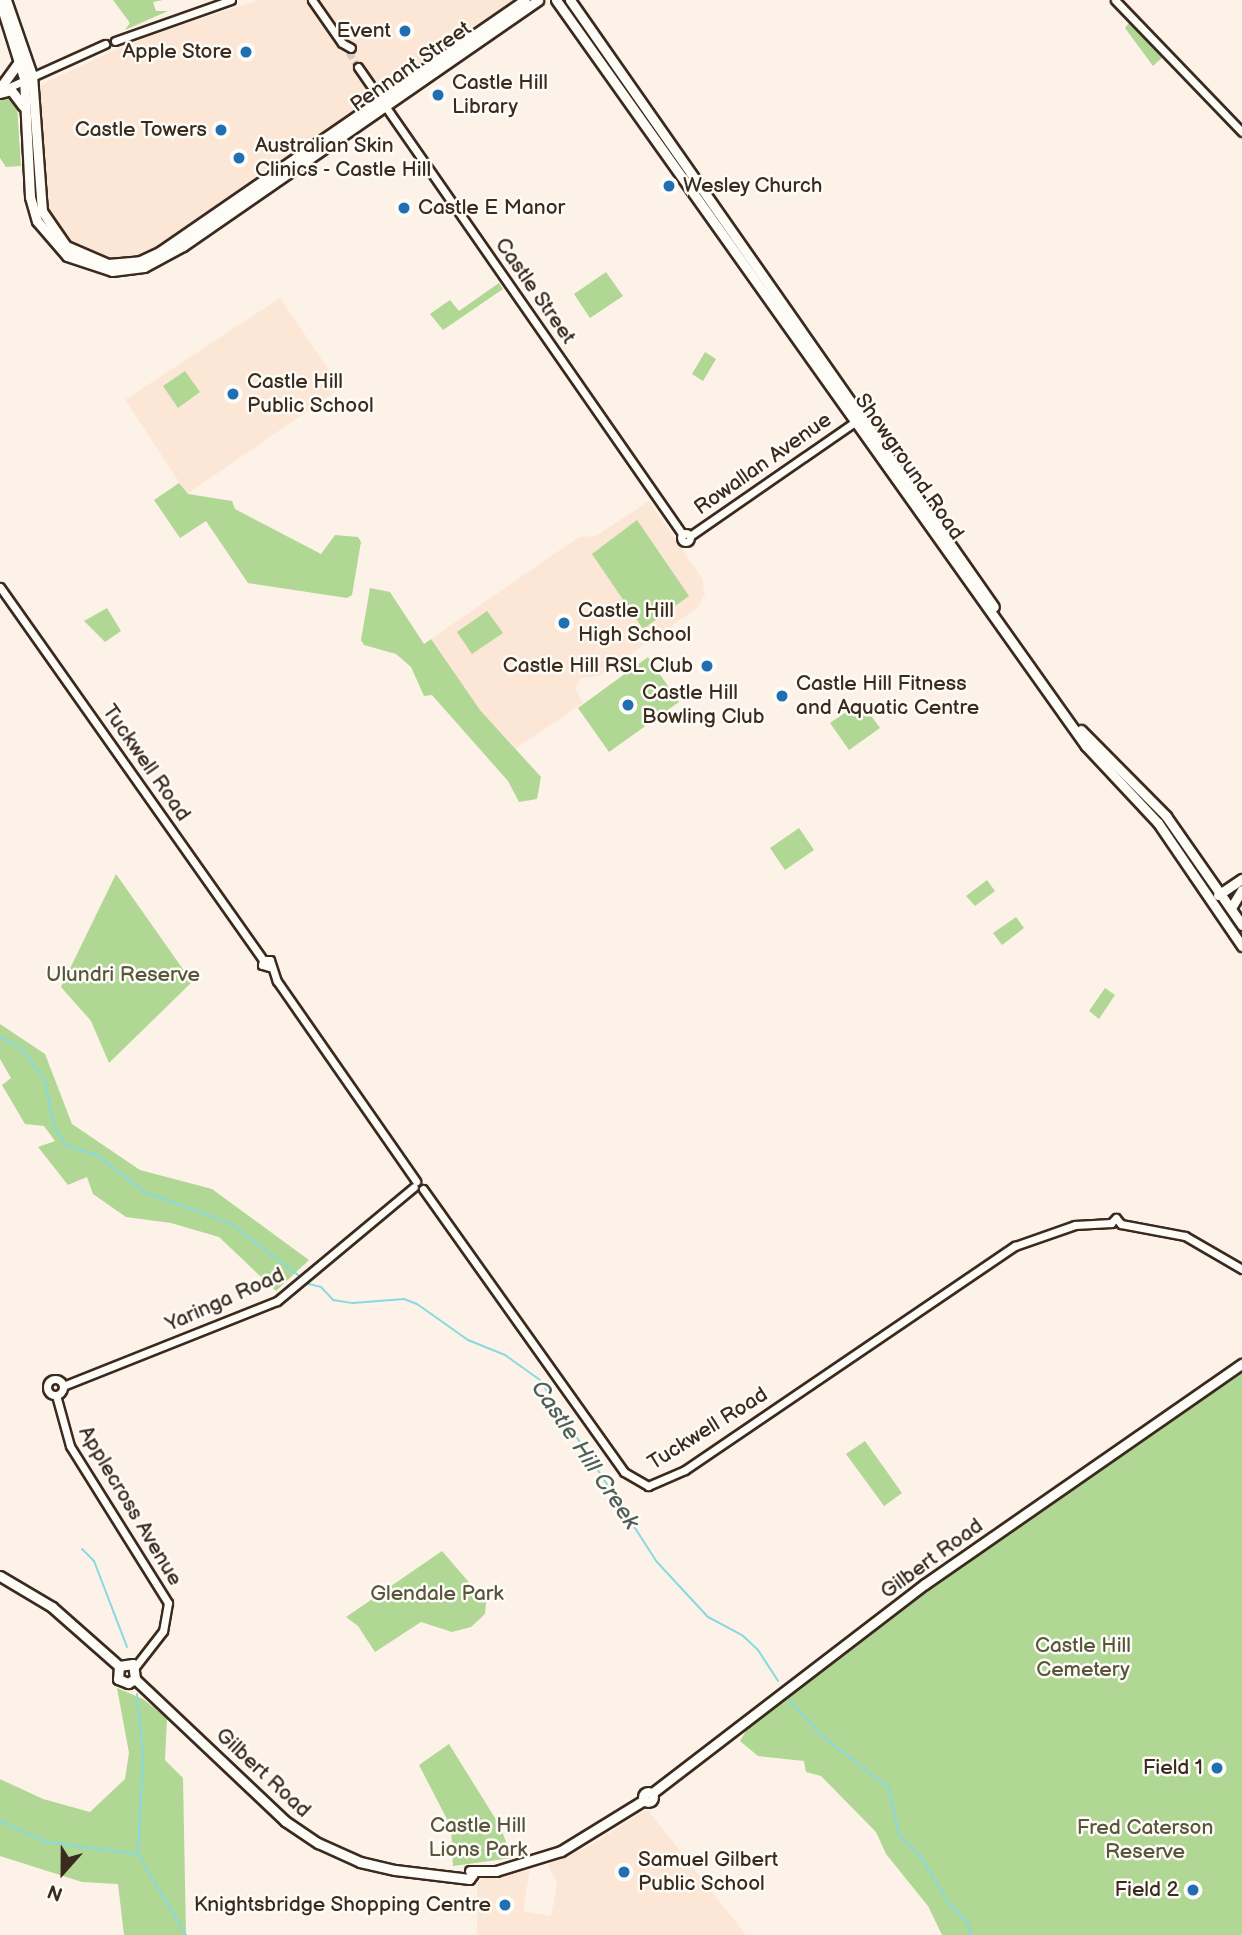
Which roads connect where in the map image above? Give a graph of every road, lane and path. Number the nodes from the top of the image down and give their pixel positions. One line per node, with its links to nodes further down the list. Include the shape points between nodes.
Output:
1 (6, 0): 15 (main road)
2 (231, 0): 15 (street, via 115,41 108,38 105,44)
3 (312, 0): 12 (street, via 342,46)
4 (525, 0): 17 (main road, Pennant Street)
5 (538, 0): 10 (main road, Pennant Street)
6 (556, 0): 11 (main road, Showground Road)
7 (570, 0): 19 (main road, Showground Road)
8 (1115, 0): 20 (street)
9 (0, 2): 13 (main road)
10 (522, 12): 11 (main road, via 548,2); 17 (main road, Pennant Street)
11 (574, 25): 21 (main road, Showground Road)
12 (351, 48)
13 (20, 60): 15 (main road); 16 (main road)
14 (358, 67): 17 (street, Castle Street)
15 (28, 76): 16 (street); 17 (main road, Pennant Street, via 42,211 66,246 108,264 140,261 161,251); 18 (main road, Pennant Street)
16 (0, 91): 18 (main road, via 15,92)
17 (383, 102): 18 (main road, Pennant Street, via 160,261 112,271 67,256 37,221 30,197); 23 (street, Castle Street)
18 (25, 111)
19 (660, 127): 21 (main road); 22 (main road, Showground Road)
20 (1242, 132)
21 (662, 149): 22 (main road, Showground Road)
22 (859, 419): 23 (street, Rowallan Avenue); 27 (main road, Showground Road, via 1079,727 1166,816); 28 (main road, Showground Road, via 1086,746 1158,823)
23 (686, 536)
24 (0, 587): 32 (street, Tuckwell Road, via 263,960 270,960 270,967)
25 (1242, 879): 27 (main road)
26 (1242, 890): 29 (main road)
27 (1221, 893): 28 (main road); 29 (main road, Showground Road)
28 (1211, 900): 31 (main road, Showground Road)
29 (1231, 908): 30 (main road, Showground Road)
30 (1242, 925)
31 (1242, 946)
32 (418, 1186): 33 (street, Tuckwell Road, via 624,1472 649,1486 685,1470 1015,1246 1075,1225 1111,1223 1116,1218 1121,1224 1185,1236); 35 (street, Yaringa Road, via 278,1301)
33 (1242, 1269)
34 (1242, 1364): 40 (main road, Gilbert Road, via 925,1584 648,1797 561,1851 469,1875 372,1865 307,1837)
35 (63, 1385): 36 (street); 36 (street, via 58,1379 48,1384 48,1390)
36 (56, 1395): 39 (street, Applecross Avenue, via 70,1446 168,1603 163,1632)
37 (0, 1576): 38 (main road, via 52,1606)
38 (119, 1666): 39 (main road, via 127,1662); 40 (main road, via 118,1679 124,1683)
39 (135, 1667): 40 (main road)
40 (135, 1679)

